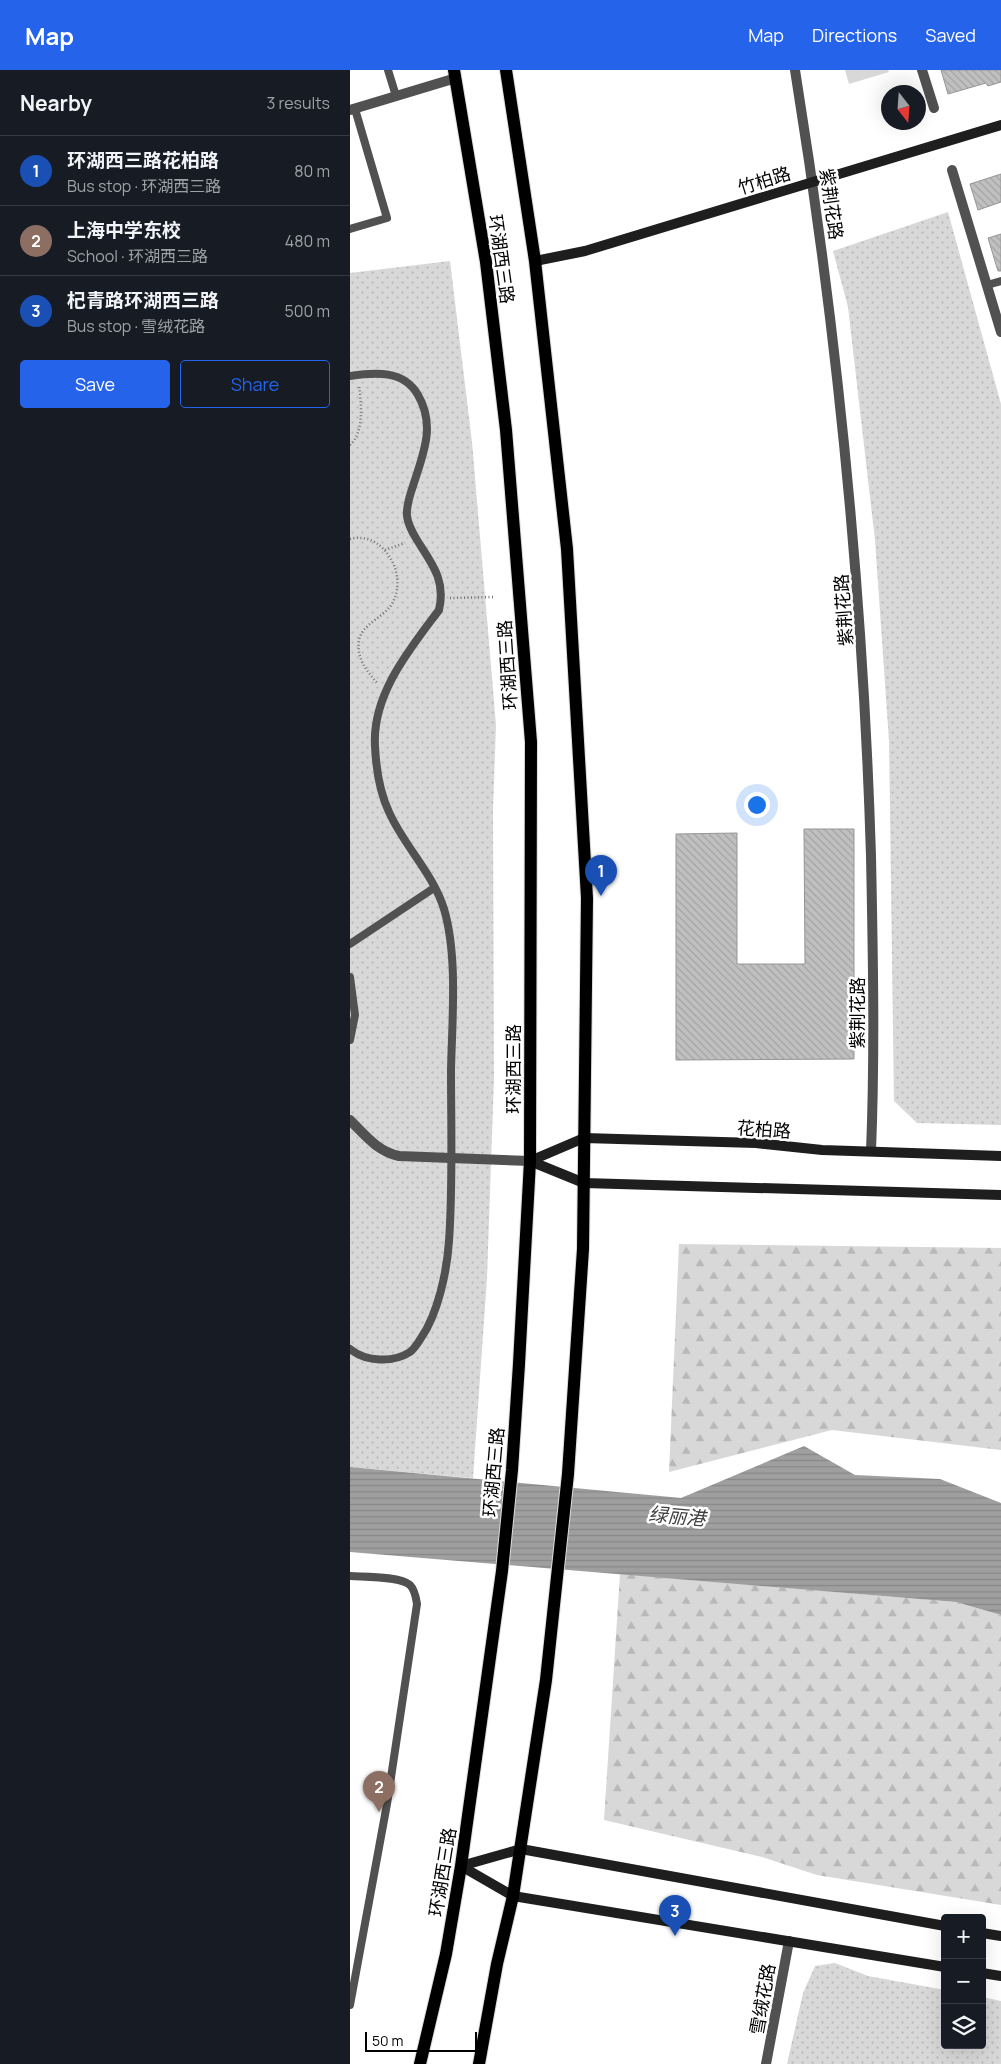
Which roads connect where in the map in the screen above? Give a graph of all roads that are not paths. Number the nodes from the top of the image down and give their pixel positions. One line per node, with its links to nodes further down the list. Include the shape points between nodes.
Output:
1 (388, 70): 6 (lane)
2 (506, 70): 13 (main road, 环湖西三路)
3 (795, 70): 11 (street, 紫荆花路)
4 (922, 70): 7 (street)
5 (455, 74): 6 (street); 27 (main road, 环湖西三路, via 486,262 506,430 531,742)
6 (396, 96): 8 (street)
7 (934, 108)
8 (352, 109): 12 (lane, via 386,218)
9 (1001, 125): 11 (main road, 竹柏路)
10 (952, 170): 15 (street)
11 (813, 182): 13 (main road, 竹柏路, via 585,251); 24 (street, 紫荆花路, via 840,393 858,589 873,937)
12 (350, 228)
13 (536, 261): 23 (main road, 环湖西三路, via 566,539 587,898)
14 (1001, 280): 15 (lane)
15 (987, 285): 16 (street)
16 (1001, 332)
17 (354, 375): 18 (lane, via 374,372 398,377 413,386 424,406 428,427 407,514 409,526 438,574 439,610 385,690 375,744 380,781 389,812)
18 (434, 888): 19 (lane); 26 (lane, via 444,908 450,943)
19 (350, 944)
20 (350, 977): 21 (lane, via 356,1015)
21 (350, 1040)
22 (350, 1120): 26 (street, via 387,1154)
23 (584, 1138): 24 (main road, 花柏路, via 756,1143); 27 (main road, 花柏路); 28 (main road, 环湖西三路)
24 (871, 1151): 25 (main road, 花柏路)
25 (1001, 1156)
26 (450, 1159): 27 (street); 30 (lane, via 449,1242 442,1286 428,1329 411,1351 395,1358 378,1360)
27 (530, 1161): 28 (main road); 33 (main road, 环湖西三路, via 512,1470 502,1570)
28 (584, 1183): 29 (main road); 32 (main road, 环湖西三路, via 583,1249 568,1474 546,1680)
29 (1001, 1195)
30 (350, 1349)
31 (350, 1576): 42 (lane, via 400,1580 410,1585 417,1604 387,1804)
32 (521, 1849): 33 (main road); 34 (main road, 环湖西三路); 35 (main road)
33 (461, 1866): 34 (main road); 44 (main road, 环湖西三路, via 446,1954)
34 (513, 1896): 38 (main road); 45 (main road, 环湖西三路)
35 (941, 1925)
36 (986, 1934): 37 (main road)
37 (1001, 1936)
38 (789, 1941): 39 (main road); 46 (street, 雪绒花路)
39 (941, 1966)
40 (986, 1974): 41 (main road)
41 (1001, 1976)
42 (351, 1993): 43 (lane)
43 (350, 2005)
44 (420, 2064)
45 (479, 2064)
46 (766, 2064)

